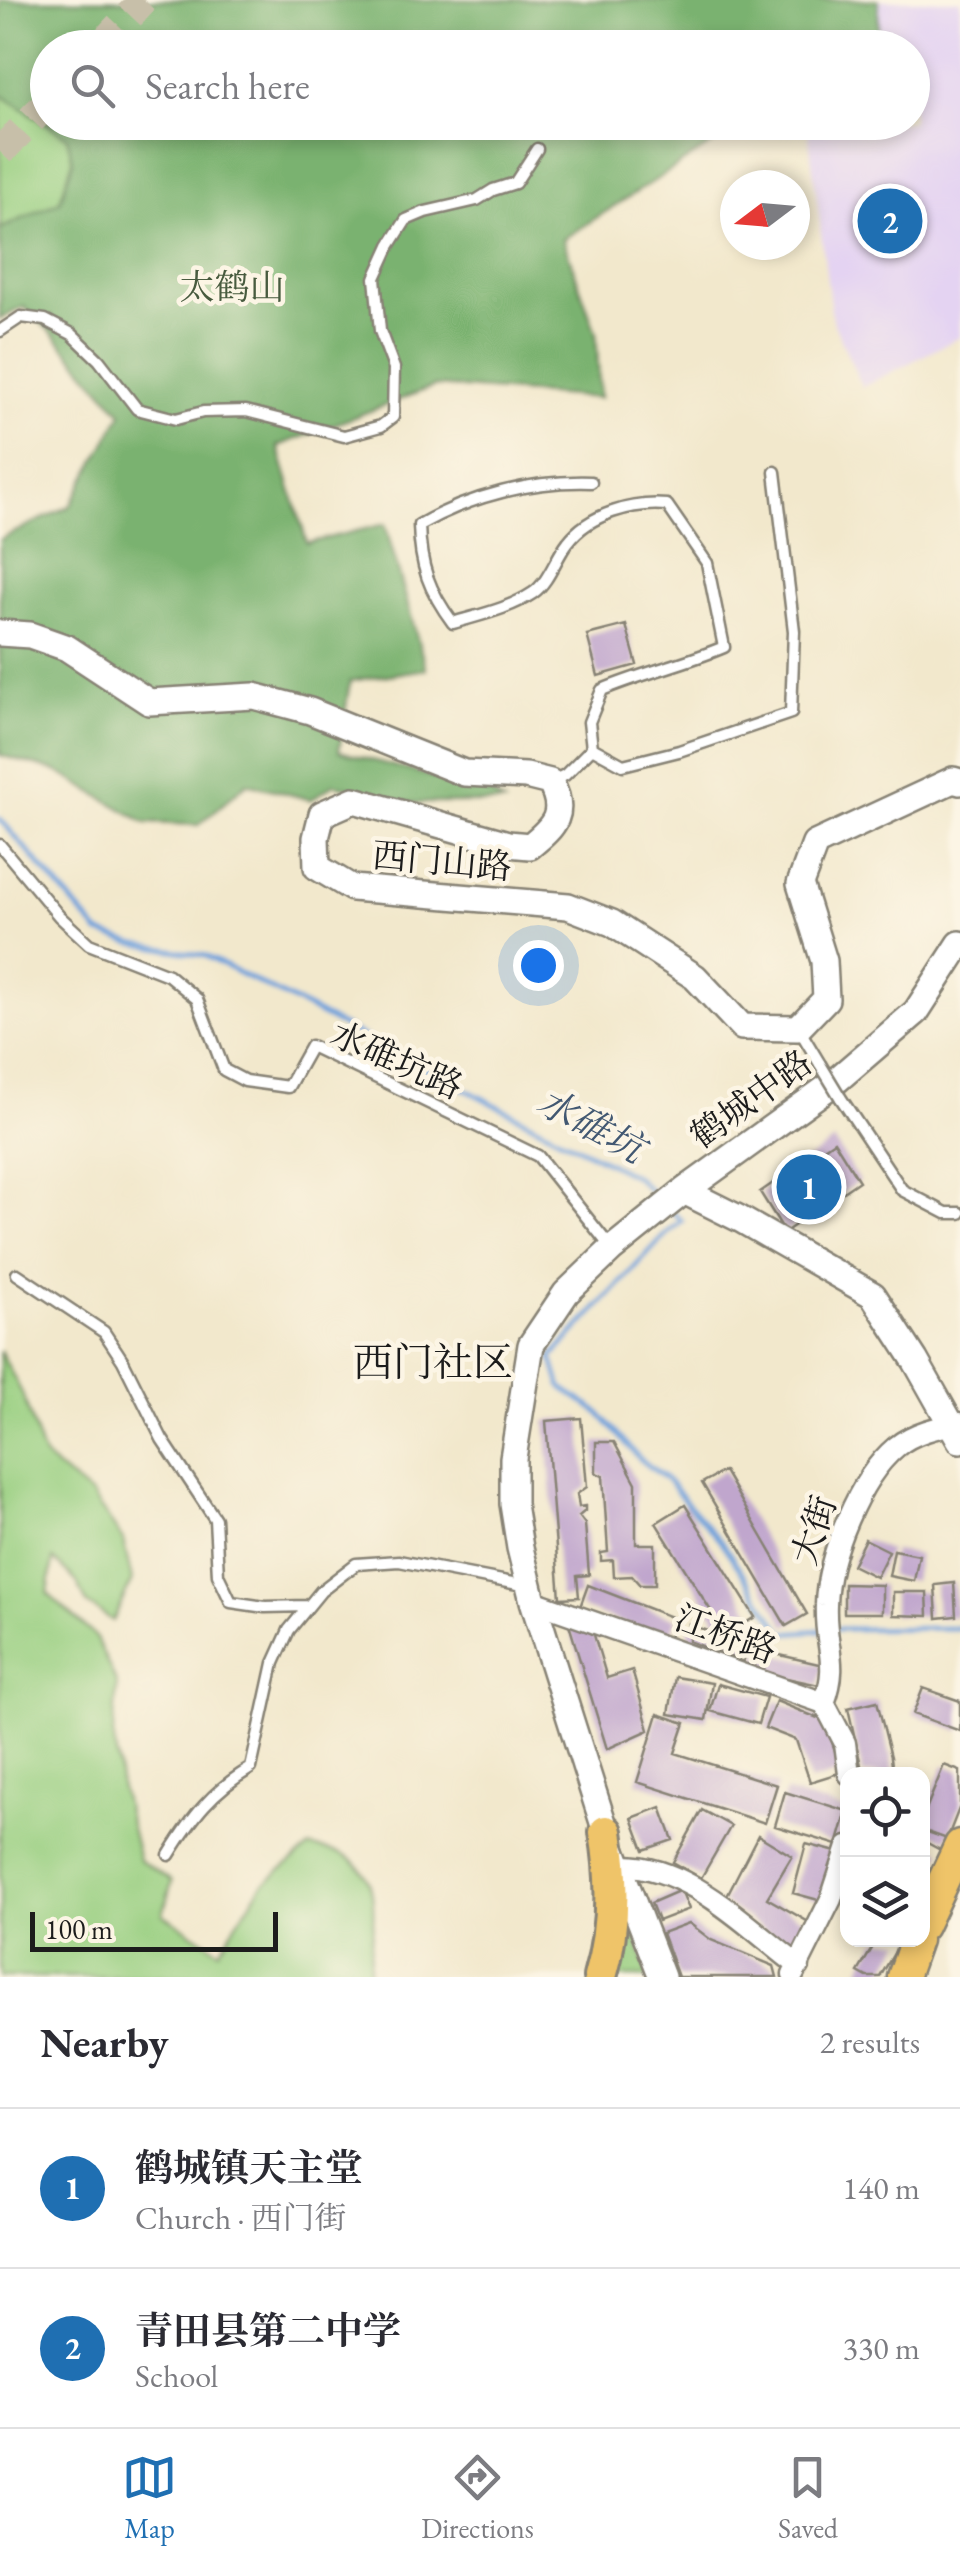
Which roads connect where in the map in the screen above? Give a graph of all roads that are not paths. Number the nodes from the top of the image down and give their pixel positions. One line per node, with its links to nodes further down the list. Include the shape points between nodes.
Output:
1 (537, 149): 2 (lane, via 515,183 406,220 390,245 376,278 380,331 394,368 393,417 380,426 344,436 246,411 176,419 137,409 100,360 45,320 21,318)
2 (0, 331)
3 (775, 472): 6 (lane, via 794,630 791,713 623,764)
4 (591, 482): 6 (lane, via 558,480 456,504 418,525 431,594 453,624 536,591 570,539 600,515 667,505 707,564 724,647 602,690 588,722)
5 (0, 633): 7 (street, via 67,648 149,702 254,696 464,772)
6 (592, 748): 7 (lane)
7 (550, 782): 11 (street, 西门山路, via 560,808 552,829 530,846 354,800 322,814 317,866 352,888 568,906 612,923 695,977 742,1027)
8 (960, 782): 11 (street, via 815,844 800,884 824,961 826,999)
9 (0, 845): 14 (lane, 水碓坑路, via 89,944 168,975 198,999 224,1070 288,1087 311,1046 538,1156)
10 (958, 950): 12 (street, 鹤城中路, via 916,1012 831,1085)
11 (798, 1028): 13 (lane, bridge, via 902,1190 946,1213)
12 (672, 1201): 14 (street, 鹤城中路); 16 (street, via 740,1219 872,1295)
13 (960, 1213)
14 (612, 1249): 17 (street, 鹤城中路, via 566,1294 531,1345 513,1504)
15 (17, 1274): 18 (lane, via 104,1332 124,1361 162,1440 215,1519 218,1575 230,1602)
16 (957, 1429): 19 (street, 大街, via 931,1428 897,1446 870,1476 844,1525 826,1600 834,1678)
17 (531, 1594): 18 (lane, via 400,1561 356,1564); 19 (street, 江桥路); 21 (street, 鹤城中路)
18 (308, 1606): 23 (lane, via 274,1663 252,1768 221,1786)
19 (824, 1703): 20 (street)
20 (848, 1767)
21 (606, 1832): 25 (street, 鹤城中路); 28 (highway, via 610,1923)
22 (960, 1844): 26 (main road)
23 (169, 1855)
24 (845, 1857): 27 (street)
25 (620, 1866): 27 (street, via 655,1868 684,1883); 29 (street, 鹤城中路)
26 (913, 1948)
27 (796, 1972)
28 (600, 1977)
29 (662, 1977)

